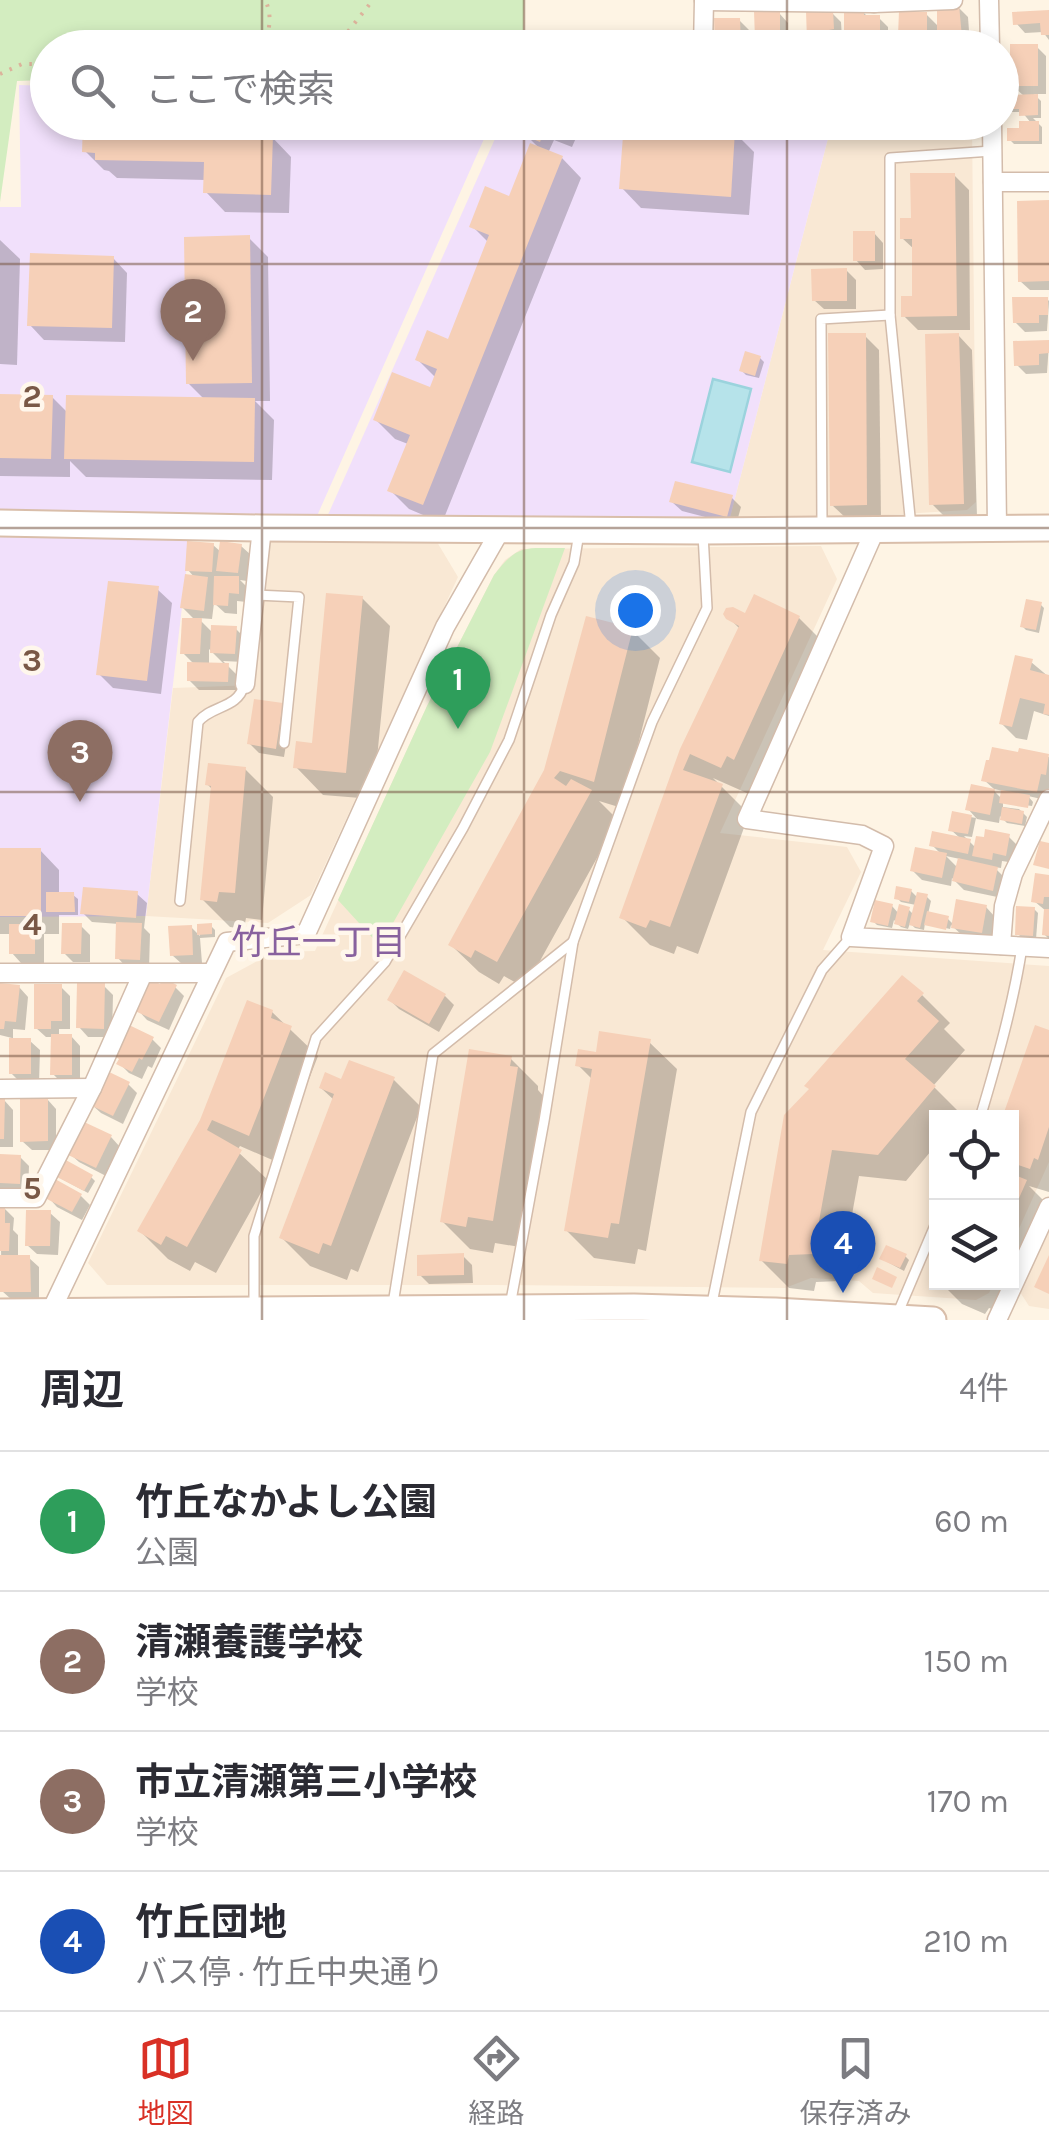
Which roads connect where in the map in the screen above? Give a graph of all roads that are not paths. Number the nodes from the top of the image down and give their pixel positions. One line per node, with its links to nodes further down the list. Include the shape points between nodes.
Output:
1 (704, 0): 4 (street); 5 (street)
2 (953, 0): 4 (street)
3 (988, 0): 6 (street)
4 (874, 1)
5 (703, 30)
6 (989, 30)
7 (992, 140): 8 (street)
8 (992, 151): 9 (street); 11 (lane, via 890,158)
9 (992, 182): 10 (street); 13 (street)
10 (1049, 182)
11 (890, 314): 17 (lane); 19 (lane, via 820,319)
12 (0, 523): 14 (street)
13 (998, 527): 15 (street); 17 (street)
14 (262, 528): 16 (street); 22 (street)
15 (1049, 528)
16 (501, 529): 18 (street); 34 (street, via 445,628 306,934 227,942)
17 (912, 529): 20 (street)
18 (580, 530): 21 (street); 42 (lane, via 509,740 385,962 316,1038 254,1236)
19 (822, 530): 20 (street); 21 (street)
20 (875, 530): 27 (street, via 747,819 862,835 884,846)
21 (703, 531): 28 (lane, via 707,608 652,722)
22 (256, 596): 23 (street); 24 (lane, via 299,597)
23 (244, 684): 26 (lane, via 236,700 198,722)
24 (284, 743)
25 (1049, 799): 29 (street, via 1014,874)
26 (180, 900)
27 (850, 937): 29 (street); 44 (lane, via 822,970 751,1112)
28 (572, 942): 41 (lane); 43 (lane, via 433,1054)
29 (1001, 945): 30 (street)
30 (1022, 946): 31 (street); 37 (lane)
31 (1049, 948)
32 (0, 973): 33 (street)
33 (144, 973): 34 (street); 35 (street)
34 (212, 973): 46 (street)
35 (92, 1088): 36 (street); 38 (street, via 36,1198)
36 (0, 1089)
37 (982, 1110)
38 (0, 1198)
39 (1049, 1207): 50 (street)
40 (929, 1239): 48 (lane)
41 (509, 1308): 43 (street); 44 (street)
42 (254, 1309): 43 (street); 47 (street)
43 (392, 1310)
44 (710, 1311): 48 (street)
45 (0, 1312): 46 (street)
46 (41, 1314): 47 (street)
47 (191, 1315)
48 (896, 1317): 49 (street)
49 (932, 1320)
50 (997, 1320)

